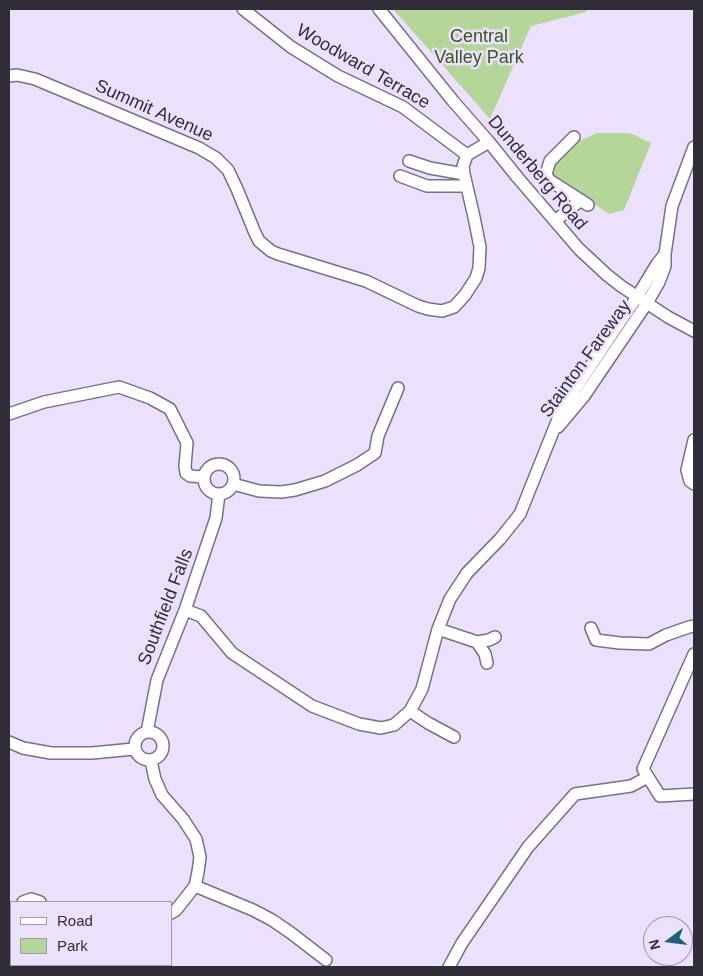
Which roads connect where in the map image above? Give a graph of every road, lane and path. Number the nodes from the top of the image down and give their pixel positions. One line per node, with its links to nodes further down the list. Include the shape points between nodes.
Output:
1 (243, 9): 7 (street, Woodward Terrace, via 291,47 338,76 403,107)
2 (379, 9): 5 (street, Dunderberg Road)
3 (9, 76): 11 (street, Summit Avenue, via 36,79 199,148 228,170 259,241 271,251 366,281 428,309 442,311 454,307 476,278 480,247)
4 (574, 137): 12 (street, via 550,161 546,174 549,180 585,202)
5 (489, 142): 7 (street); 12 (street, Dunderberg Road)
6 (694, 147): 13 (street, via 672,206 665,266 659,282)
7 (467, 155): 9 (street, Summit Avenue)
8 (409, 161): 9 (street)
9 (464, 174): 11 (street, Summit Avenue)
10 (400, 176): 11 (street, via 427,186)
11 (467, 186)
12 (555, 221): 13 (street, Dunderberg Road, via 579,249 620,286)
13 (642, 300): 14 (street, Dunderberg Road); 15 (street, Stainton Fareway, via 628,310); 16 (street, Stainton Fareway)
14 (694, 331)
15 (603, 346): 16 (street); 18 (street, Stainton Fareway)
16 (613, 354): 18 (street, Stainton Fareway)
17 (398, 388): 22 (street, via 378,436 375,454 357,465 325,481 295,490 259,491)
18 (578, 393): 28 (street, Stainton Fareway, via 562,409 520,514 467,573 450,599)
19 (9, 414): 21 (street, via 44,402 119,387 170,409 187,442 186,473)
20 (694, 440): 23 (street, via 687,470)
21 (203, 477): 22 (street, via 209,466 222,463 232,471); 24 (street, via 208,489)
22 (233, 484): 24 (street, via 228,491)
23 (694, 484)
24 (219, 494): 25 (street, Southfield Falls, via 216,518)
25 (185, 610): 33 (street, Stainton Fareway, via 200,616 232,653 312,706 359,724 381,728 394,725); 34 (street, Southfield Falls, via 157,680)
26 (694, 626): 27 (street, via 649,644 596,640)
27 (591, 628)
28 (438, 629): 30 (street); 33 (street, Stainton Fareway, via 422,690)
29 (495, 637): 30 (street)
30 (478, 642): 32 (street)
31 (694, 654): 39 (street, via 643,769)
32 (486, 663)
33 (410, 711): 35 (street)
34 (147, 732): 37 (street, via 137,738); 38 (street, via 157,735 163,744 160,755)
35 (454, 738)
36 (9, 742): 37 (street, via 23,748 58,753)
37 (134, 749): 38 (street, via 140,758)
38 (151, 761): 41 (street, via 162,795 196,839 200,857)
39 (648, 778): 40 (street, via 660,796); 44 (street, via 631,786 575,794 528,847)
40 (694, 794)
41 (195, 886): 42 (street); 43 (street, via 272,920)
42 (172, 912)
43 (326, 960)
44 (449, 967)

